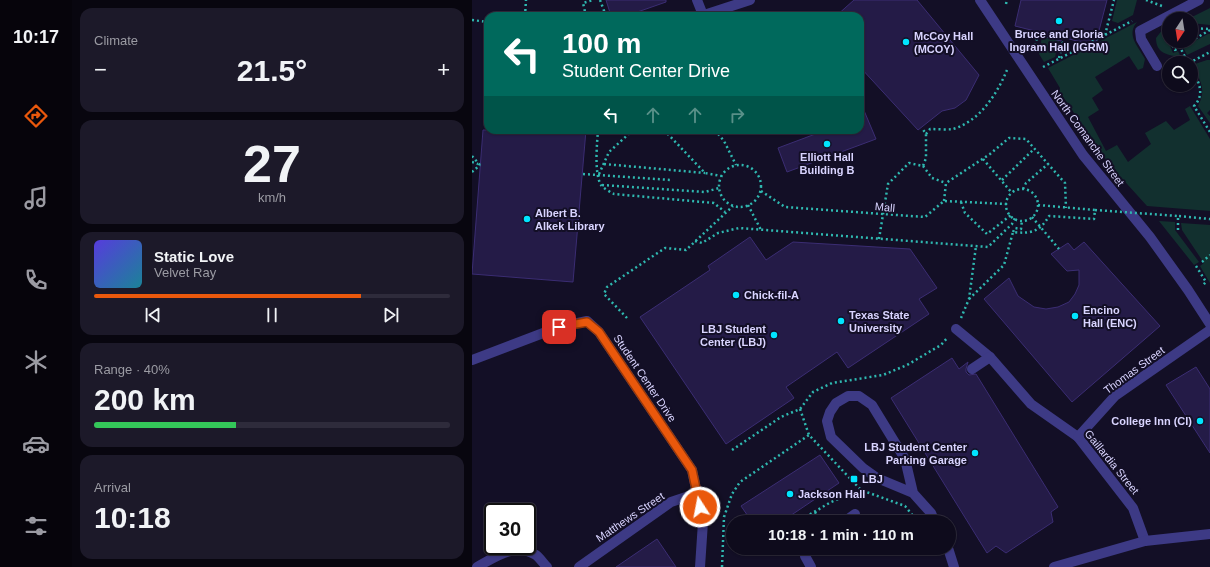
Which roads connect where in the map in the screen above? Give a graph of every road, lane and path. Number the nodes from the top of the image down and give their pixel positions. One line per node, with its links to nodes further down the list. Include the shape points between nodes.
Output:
1 (526, 0): 15 (path)
2 (593, 0): 16 (path, via 583,3)
3 (600, 0): 17 (path)
4 (697, 0): 18 (street)
5 (750, 0): 19 (street)
6 (980, 0): 96 (street, North Comanche Street, via 1083,155 1150,237)
7 (1007, 0): 12 (path)
8 (1114, 0): 26 (path)
9 (1146, 0): 13 (path)
10 (1199, 0): 33 (street, via 1140,31 1141,39)
11 (1168, 3): 13 (path)
12 (1006, 4)
13 (1162, 6): 14 (path)
14 (1156, 9)
15 (525, 12)
16 (585, 12)
17 (604, 12)
18 (701, 12)
19 (714, 12)
20 (1137, 19): 26 (path)
21 (472, 20): 22 (path)
22 (484, 22)
23 (1198, 29): 24 (path)
24 (1210, 30): 27 (path)
25 (1038, 35): 29 (path)
26 (1105, 35): 32 (path)
27 (1198, 37)
28 (1064, 38): 32 (path)
29 (1033, 50)
30 (1210, 52): 31 (path)
31 (1198, 58)
32 (1059, 59): 34 (path)
33 (1157, 66)
34 (1043, 67)
35 (1007, 70): 43 (path, via 999,89 985,108 971,120 952,129 930,129)
36 (1198, 82): 38 (path, via 1200,97 1194,106)
37 (922, 128): 43 (path)
38 (1210, 132)
39 (598, 134): 56 (path)
40 (629, 134): 48 (path, via 609,152)
41 (668, 134): 54 (path)
42 (718, 134): 50 (path)
43 (926, 134): 52 (path, via 926,158)
44 (1034, 149): 46 (path, via 1026,139 1009,138); 49 (path); 59 (path)
45 (472, 156): 51 (path)
46 (984, 159): 59 (path); 60 (path)
47 (472, 162): 51 (path)
48 (604, 164): 54 (path); 56 (path)
49 (1048, 164): 63 (path, via 1026,183); 72 (path, via 1065,183)
50 (736, 165): 57 (path, via 727,169); 64 (path, via 752,169 761,183)
51 (480, 166): 53 (path)
52 (923, 166): 60 (path, via 932,178); 75 (path, via 909,163 888,184)
53 (472, 172)
54 (705, 173): 57 (path)
55 (583, 174): 56 (path)
56 (598, 175): 58 (path); 61 (path)
57 (721, 176): 62 (path)
58 (671, 180)
59 (1002, 180): 65 (path)
60 (946, 183): 66 (path)
61 (601, 185): 62 (path, via 705,192); 74 (path, via 614,194 714,203)
62 (719, 188): 70 (path, via 723,197)
63 (1023, 189): 65 (path); 69 (path, via 1036,196)
64 (761, 191): 71 (path); 75 (path, Mall, via 785,207)
65 (1012, 193): 68 (path)
66 (944, 201): 67 (path); 75 (path, Mall, via 925,217)
67 (961, 201): 68 (path); 76 (path, via 965,213 987,234)
68 (1007, 204): 76 (path)
69 (1038, 205): 72 (path); 78 (path)
70 (733, 206): 71 (path); 74 (path)
71 (748, 206): 83 (path)
72 (1066, 208): 73 (path)
73 (1095, 210): 77 (path, bridge); 82 (path, via 1094,219 1049,216)
74 (725, 212): 87 (path)
75 (883, 214): 86 (path)
76 (1011, 215): 79 (path)
77 (1178, 216): 80 (path); 84 (path)
78 (1032, 217): 81 (path); 82 (path)
79 (1015, 218): 81 (path); 88 (path, via 988,247)
80 (1210, 219)
81 (1022, 220): 85 (path, via 1021,229 1014,228)
82 (1041, 227): 85 (path, via 1030,233); 89 (path)
83 (761, 230): 86 (path); 87 (path, via 739,228 718,233 702,243)
84 (1178, 230)
85 (1013, 232): 94 (path, via 1004,265)
86 (879, 239): 88 (path)
87 (695, 241): 95 (path, via 686,250 665,248 606,287 604,294)
88 (976, 246): 94 (path)
89 (1059, 249)
90 (1210, 255): 91 (path)
91 (1202, 262)
92 (1196, 266): 93 (path, via 1206,282)
93 (1203, 284)
94 (969, 299): 97 (path)
95 (627, 318)
96 (1210, 324)
97 (956, 329): 99 (street, Gaillardia Street); 104 (path, via 941,345 907,365 883,375 832,383 813,392 800,408 781,417)
98 (1210, 330): 103 (street, Thomas Street, via 1115,396)
99 (990, 357): 101 (street); 103 (street, Gaillardia Street, via 1031,404)
100 (472, 360): 106 (street, Student Center Drive, via 559,327 587,322 599,332 692,470)
101 (972, 369)
102 (809, 434): 120 (path, via 740,482 732,494 724,517)
103 (1078, 437): 113 (street, Gaillardia Street, via 1132,508)
104 (732, 450)
105 (861, 490): 108 (path, via 831,502)
106 (698, 493): 118 (street, Matthews Street, via 671,502); 119 (street, Student Center Drive, via 702,522)
107 (913, 493): 107 (street, via 905,459 872,405 859,396 848,396 836,403 827,421 831,437 877,478); 111 (street)
108 (815, 512): 109 (path); 110 (path)
109 (810, 515)
110 (817, 515)
111 (932, 515)
112 (1210, 534): 113 (street)
113 (1145, 541): 123 (street)
114 (805, 555): 121 (street)
115 (950, 555): 122 (street)
116 (477, 567): 117 (street, via 504,551 522,550 536,555)
117 (546, 567)
118 (579, 567)
119 (700, 567)
120 (722, 567)
121 (811, 567)
122 (954, 567)
123 (1054, 567)

